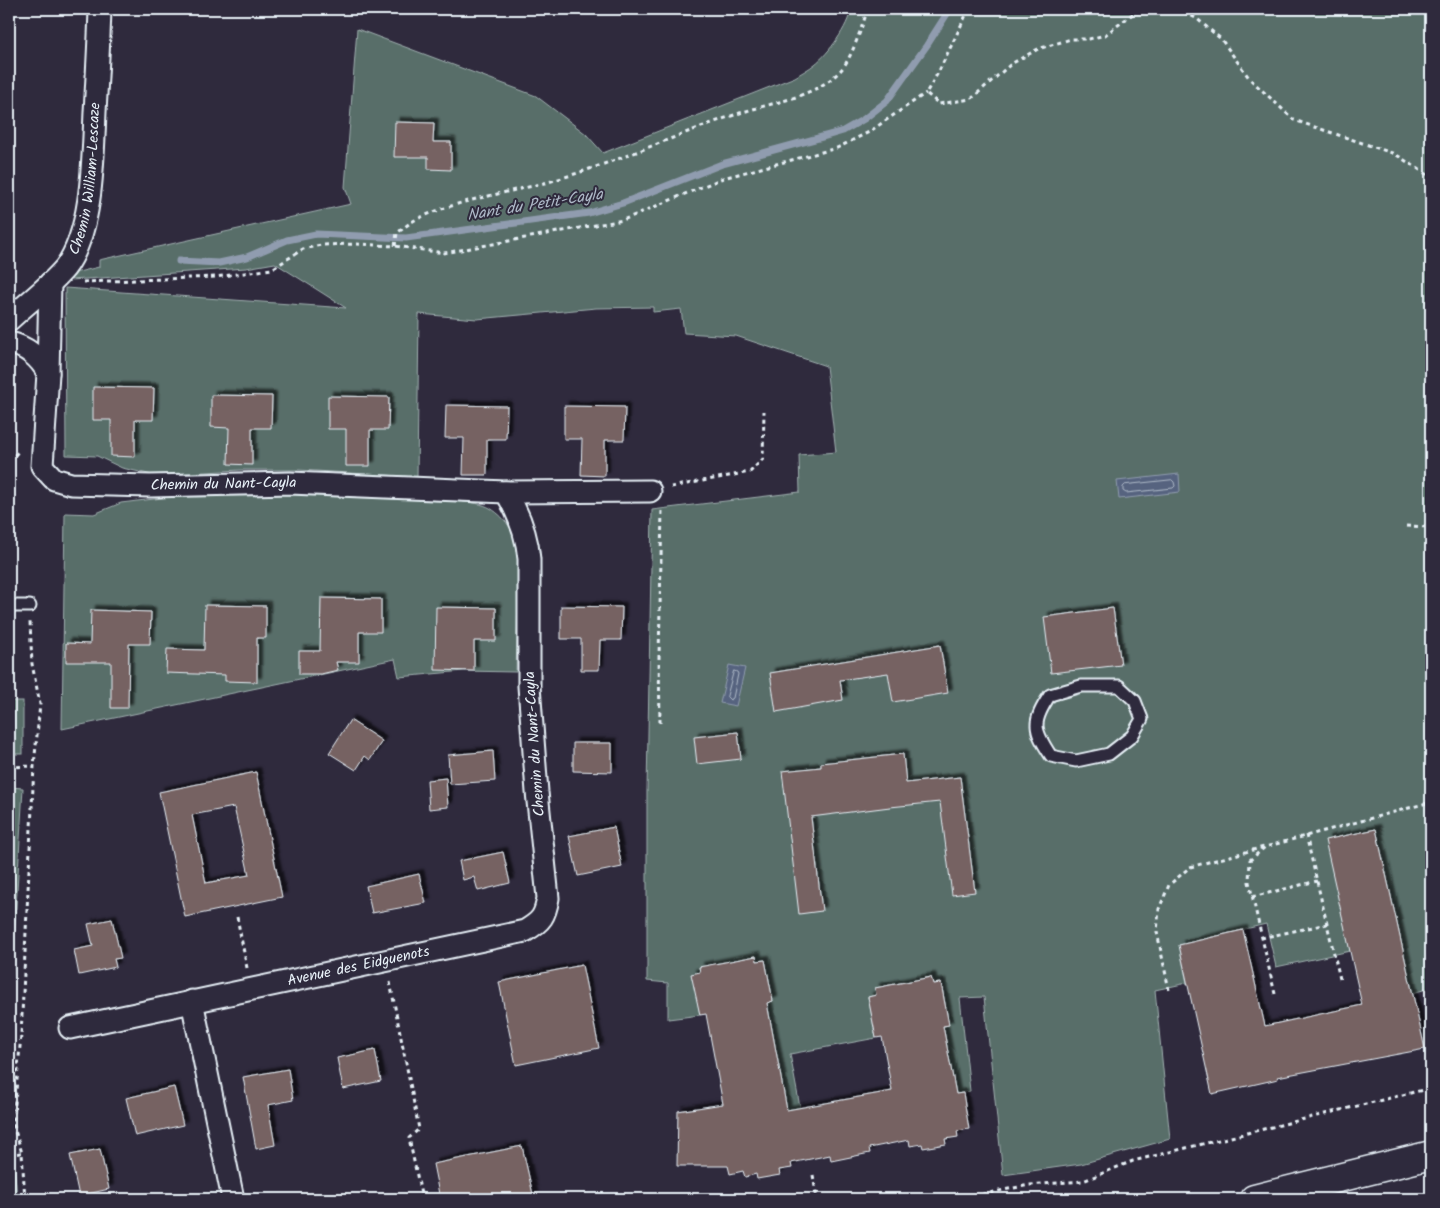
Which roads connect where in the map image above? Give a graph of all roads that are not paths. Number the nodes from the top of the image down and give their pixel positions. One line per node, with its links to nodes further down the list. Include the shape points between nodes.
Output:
1 (100, 9): 2 (street, Chemin William-Lescaze, via 93,148 85,222 77,247)
2 (50, 283): 3 (street, Chemin William-Lescaze); 5 (street, Chemin du Nant-Cayla)
3 (9, 320)
4 (9, 343): 5 (street, via 42,361)
5 (48, 373): 7 (street, Chemin du Nant-Cayla, via 42,466 54,479 72,484 290,483)
6 (656, 490): 7 (street, Chemin du Nant-Cayla)
7 (506, 492): 11 (street, Chemin du Nant-Cayla, via 518,512 528,541 529,686 548,898 540,922)
8 (9, 606): 9 (lane)
9 (30, 606)
10 (1051, 756): 10 (lane, via 1038,737 1038,714 1050,695 1081,686 1119,686 1135,700 1142,719 1132,736 1109,754 1076,761)
11 (526, 931): 12 (street, Avenue des Eidguenots)
12 (192, 1001): 13 (street, Avenue des Eidguenots); 15 (street)
13 (70, 1028)
14 (1431, 1155): 16 (main road)
15 (233, 1199)
16 (1254, 1199)

